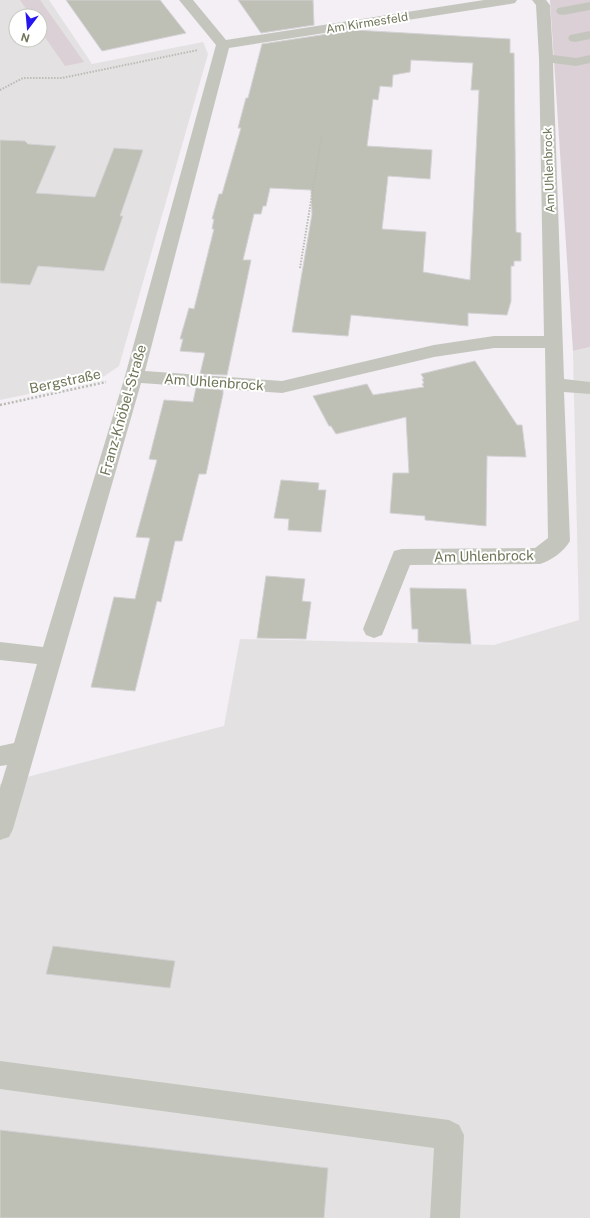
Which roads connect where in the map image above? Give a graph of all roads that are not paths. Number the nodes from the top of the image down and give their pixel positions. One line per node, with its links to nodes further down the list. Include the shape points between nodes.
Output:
1 (186, 0): 8 (street)
2 (504, 0): 8 (street, Am Kirmesfeld)
3 (539, 0): 9 (street, Am Uhlenbrock, via 543,4)
4 (590, 6): 5 (street)
5 (563, 11)
6 (590, 35): 7 (street)
7 (575, 38)
8 (223, 45): 12 (street, Franz-Knöbel-Straße)
9 (546, 58): 10 (street, via 576,62); 11 (street, Am Uhlenbrock)
10 (590, 59)
11 (554, 342): 12 (street, Am Uhlenbrock, via 494,342 434,351 282,387); 13 (street, Am Uhlenbrock)
12 (134, 376): 17 (street, Franz-Knöbel-Straße)
13 (555, 385): 14 (street); 15 (street, Am Uhlenbrock, via 558,541 540,556 402,557)
14 (590, 388)
15 (374, 629)
16 (0, 651): 17 (street)
17 (51, 657): 18 (street, Franz-Knöbel-Straße)
18 (23, 751): 19 (street); 20 (street, Franz-Knöbel-Straße)
19 (0, 756)
20 (0, 829)
21 (0, 1075): 22 (street, via 449,1135)
22 (445, 1218)

